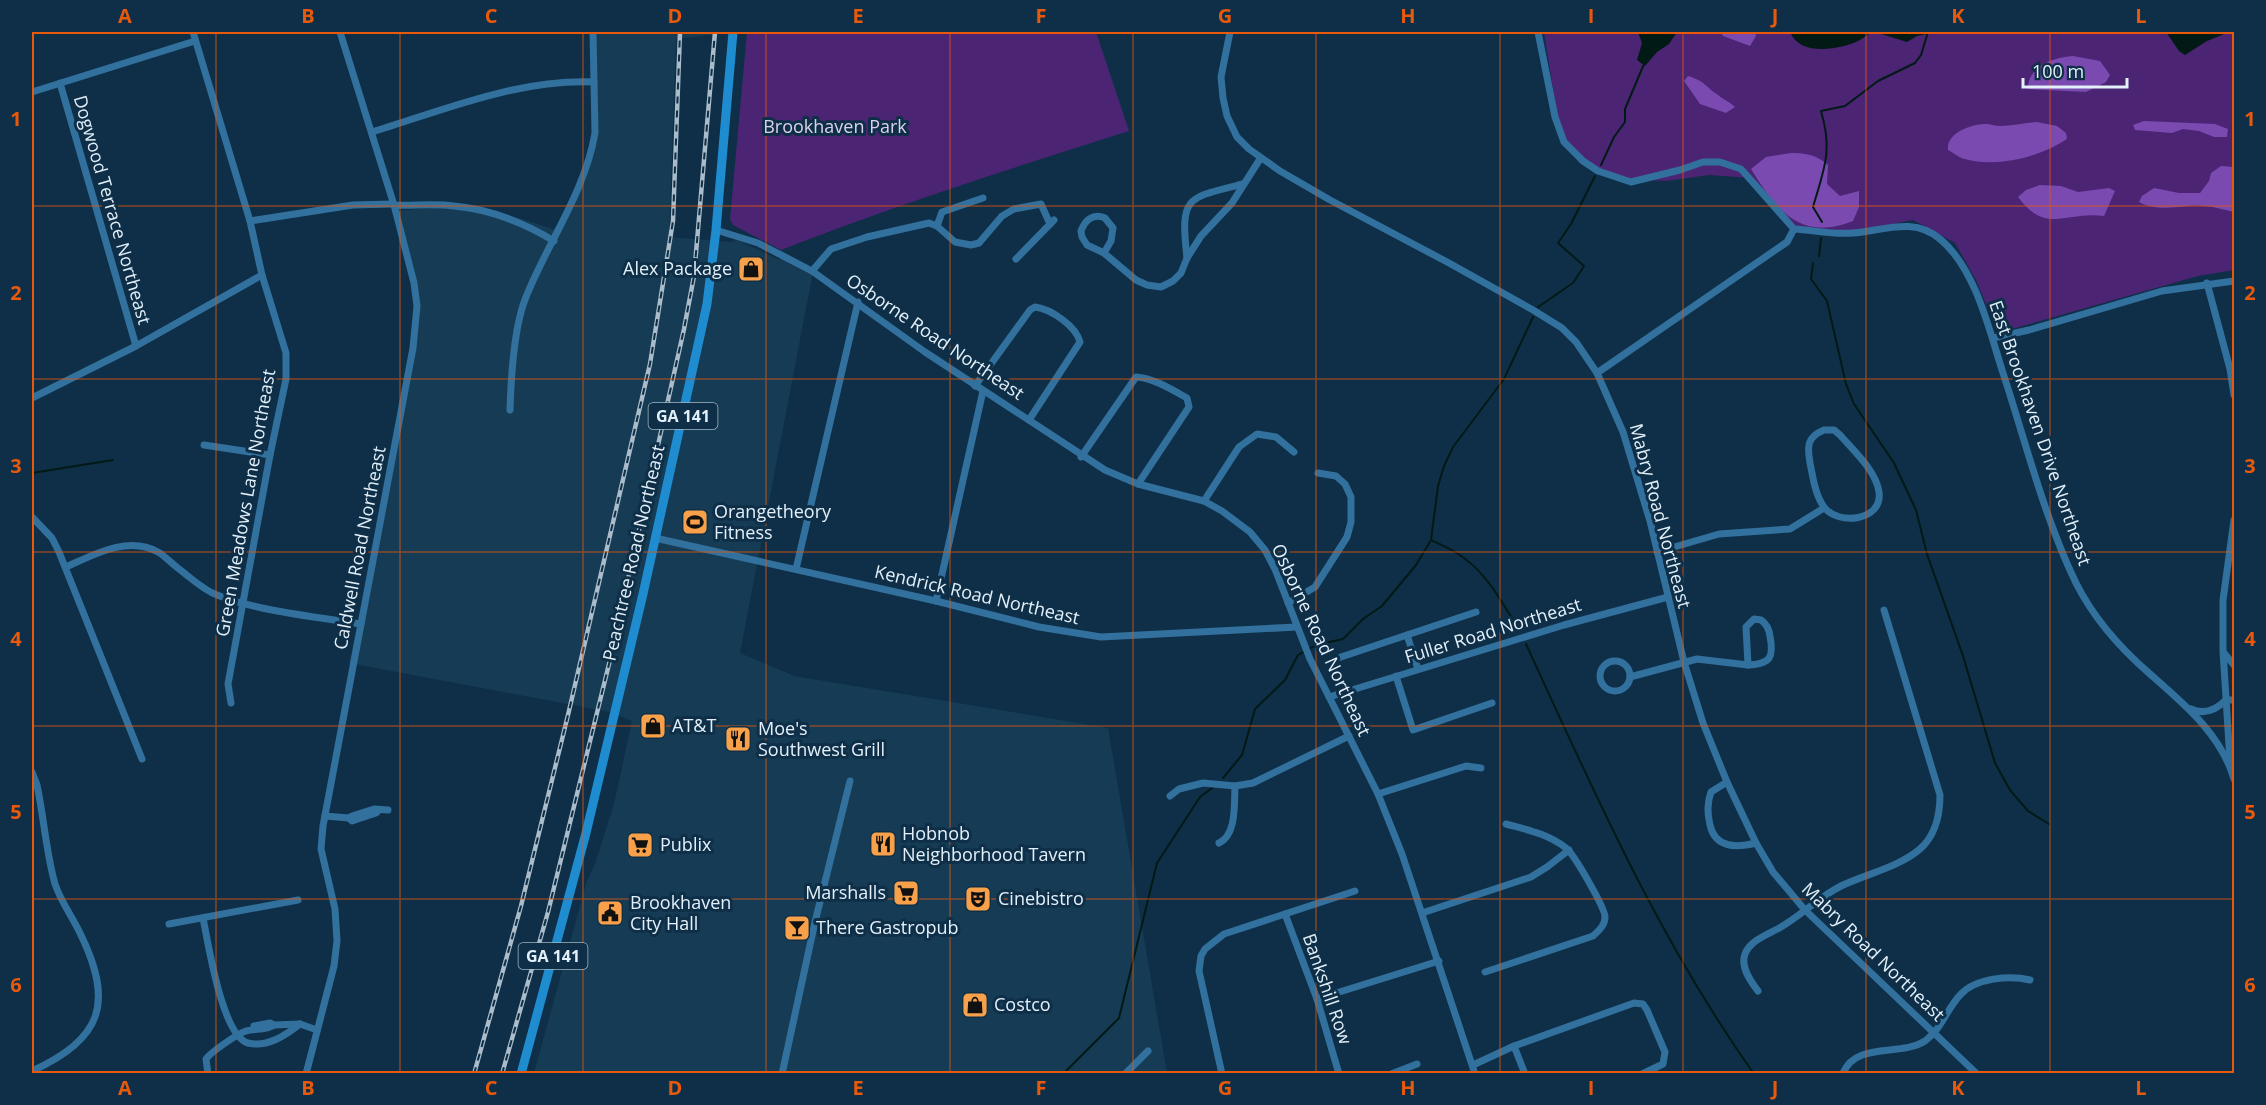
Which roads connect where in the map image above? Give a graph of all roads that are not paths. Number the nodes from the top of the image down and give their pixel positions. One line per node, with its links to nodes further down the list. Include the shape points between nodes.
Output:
1 (193, 32): 7 (street, Green Meadows Lane Northeast)
2 (340, 32): 11 (street, Caldwell Road Northeast)
3 (593, 32): 8 (street)
4 (733, 32): 19 (highway, Peachtree Road Northeast / GA 141)
5 (1230, 32): 12 (street, Mabry Road Northeast, via 1221,77 1222,98 1237,137)
6 (1538, 32): 18 (street, via 1558,125 1564,142 1583,160 1598,171 1630,182 1703,162 1741,169)
7 (195, 41): 9 (street); 16 (street, Green Meadows Lane Northeast)
8 (594, 82): 11 (street, via 553,83 492,95); 21 (street, via 592,147)
9 (60, 83): 10 (street); 32 (street, Dogwood Terrace Northeast)
10 (32, 92)
11 (372, 132): 15 (street, Caldwell Road Northeast)
12 (1260, 159): 13 (street); 33 (street, Mabry Road Northeast, via 1563,328)
13 (1243, 184): 20 (street, via 1205,194 1192,202 1184,219); 22 (street, via 1232,203)
14 (983, 198): 17 (street, via 942,212)
15 (394, 205): 16 (street, via 353,205); 21 (street, via 453,205 478,210 532,228); 60 (street, Caldwell Road Northeast, via 417,306)
16 (250, 221): 27 (street, Green Meadows Lane Northeast)
17 (937, 226): 25 (street, via 955,242 975,244 1002,216 1014,209 1041,204 1052,222); 26 (street, via 929,223 831,249)
18 (1794, 229): 31 (street, East Brookhaven Drive Northeast, via 1851,234 1907,225 1930,232 1962,266); 33 (street, via 1787,242)
19 (716, 230): 26 (street, Osborne Road Northeast, via 758,243); 50 (highway, Peachtree Road Northeast / GA 141, via 707,304)
20 (1185, 239): 22 (street); 24 (street)
21 (554, 241): 38 (street, via 521,311)
22 (1197, 243): 24 (street)
23 (1104, 253): 23 (street, via 1087,245 1082,237 1082,228 1089,218 1106,218 1113,228); 24 (street, via 1136,280 1161,287 1181,273)
24 (1187, 258)
25 (1016, 259)
26 (812, 271): 30 (street, Osborne Road Northeast)
27 (262, 275): 32 (street); 42 (street, Green Meadows Lane Northeast, via 286,353 286,379)
28 (2235, 280): 29 (street)
29 (2207, 283): 31 (street, via 2162,291); 36 (street)
30 (858, 302): 34 (street, Osborne Road Northeast); 53 (street)
31 (1993, 338): 76 (street, East Brookhaven Drive Northeast, via 2059,545 2089,607 2119,644)
32 (136, 346): 37 (street)
33 (1597, 373): 51 (street, Mabry Road Northeast, via 1631,453)
34 (975, 386): 35 (street, Osborne Road Northeast); 39 (street, via 1030,310 1044,308 1052,313 1072,329 1080,342)
35 (983, 391): 39 (street, Osborne Road Northeast); 55 (street)
36 (2235, 395)
37 (32, 398)
38 (510, 410)
39 (1029, 420): 43 (street, Osborne Road Northeast)
40 (204, 445): 42 (street)
41 (1294, 452): 46 (street, via 1276,437 1257,434 1239,447)
42 (270, 455): 56 (street, Green Meadows Lane Northeast)
43 (1081, 457): 45 (street, Osborne Road Northeast); 45 (street, via 1136,377 1144,377 1187,398 1189,407)
44 (1318, 473): 57 (street, via 1336,476 1345,484 1351,497 1351,522 1347,537 1315,588)
45 (1138, 484): 46 (street, Osborne Road Northeast)
46 (1204, 501): 57 (street, Osborne Road Northeast, via 1250,532 1265,550)
47 (1824, 508): 47 (street, via 1833,516 1850,519 1872,511 1880,499 1871,473 1840,435 1830,429 1814,435 1807,447); 51 (street, via 1790,530 1719,534)
48 (32, 517): 52 (street, via 52,538)
49 (2235, 520): 63 (street, via 2224,580)
50 (655, 538): 53 (street, Kendrick Road Northeast); 122 (highway, Peachtree Road Northeast / GA 141, via 586,833)
51 (1657, 552): 54 (street, Mabry Road Northeast)
52 (66, 567): 56 (street, via 105,550 138,546 157,551 215,595); 79 (street)
53 (796, 569): 55 (street, Kendrick Road Northeast)
54 (1668, 597): 65 (street, Mabry Road Northeast); 68 (street, Fuller Road Northeast)
55 (936, 601): 61 (street, Kendrick Road Northeast, via 1101,638)
56 (243, 603): 60 (street); 75 (street, Green Meadows Lane Northeast, via 228,684)
57 (1288, 603): 61 (street, Osborne Road Northeast)
58 (1884, 610): 97 (street, via 1940,795 1938,818 1934,832 1921,849 1839,887)
59 (1476, 612): 62 (street)
60 (361, 624): 90 (street, Caldwell Road Northeast)
61 (1298, 631): 71 (street, Osborne Road Northeast)
62 (1407, 635): 64 (street); 68 (street)
63 (2223, 651): 67 (street); 72 (street)
64 (1335, 659)
65 (1684, 662): 66 (street, via 1697,659); 70 (street); 85 (street, Mabry Road Northeast)
66 (1749, 664): 66 (street, via 1765,662 1773,650 1769,628 1761,620 1755,619 1746,627)
67 (2235, 665)
68 (1418, 669): 69 (street, Fuller Road Northeast)
69 (1396, 676): 71 (street, Fuller Road Northeast); 74 (street, via 1413,730)
70 (1630, 677): 70 (street, via 1622,689 1612,690 1602,684 1600,671 1607,663 1617,661 1624,664)
71 (1329, 697): 78 (street, Osborne Road Northeast)
72 (2226, 700): 73 (street); 76 (street, via 2206,712); 77 (street)
73 (2235, 701): 77 (street)
74 (1492, 703)
75 (231, 704)
76 (2190, 708): 80 (street, East Brookhaven Drive Northeast)
77 (2228, 714): 80 (street)
78 (1349, 736): 86 (street, via 1268,776); 87 (street, Osborne Road Northeast)
79 (142, 759)
80 (2230, 764): 83 (street, East Brookhaven Drive Northeast)
81 (1481, 768): 87 (street, via 1466,766)
82 (32, 772): 117 (street, via 56,885 94,964 100,996 86,1035 69,1051)
83 (2235, 779)
84 (850, 781): 123 (street)
85 (1727, 782): 93 (street, Mabry Road Northeast); 93 (street, via 1711,792 1711,830 1720,842 1732,846)
86 (1235, 786): 88 (street, via 1203,783 1179,789); 92 (street, via 1231,831)
87 (1378, 794): 98 (street, Osborne Road Northeast)
88 (1170, 796)
89 (388, 810): 90 (street, via 360,815 352,821)
90 (326, 816): 110 (street, Caldwell Road Northeast, via 321,849 335,909 337,941)
91 (1506, 824): 94 (street, via 1544,833)
92 (1219, 843)
93 (1756, 843): 97 (street, Mabry Road Northeast, via 1773,872)
94 (1569, 850): 98 (street, via 1531,877); 105 (street, via 1601,904 1605,916 1600,930 1593,936)
95 (1355, 891): 99 (street)
96 (298, 900): 100 (street)
97 (1805, 910): 103 (street, via 1756,940); 111 (street, Mabry Road Northeast)
98 (1422, 913): 104 (street, Osborne Road Northeast)
99 (1285, 914): 108 (street, Bankshill Row); 124 (street, via 1224,934 1201,956 1199,971)
100 (203, 918): 101 (street); 112 (street, via 219,994)
101 (169, 924)
102 (1736, 952): 103 (street)
103 (1744, 954): 107 (street, via 1746,972)
104 (1438, 961): 108 (street); 116 (street, Osborne Road Northeast)
105 (1485, 972)
106 (2030, 980): 111 (street, via 2012,976 1972,987 1961,994)
107 (1758, 991)
108 (1317, 999): 125 (street, Bankshill Row)
109 (300, 1024): 110 (street); 112 (street, via 262,1024); 112 (street, via 268,1042 248,1043)
110 (317, 1030): 121 (street, Caldwell Road Northeast)
111 (1934, 1033): 119 (street, via 1909,1048 1858,1057 1846,1065); 130 (street, Mabry Road Northeast)
112 (241, 1034): 120 (street, via 206,1059)
113 (1514, 1046): 116 (street); 128 (street); 129 (street, via 1634,1003 1643,1004 1665,1052 1663,1064)
114 (1148, 1051): 118 (street)
115 (1417, 1064): 126 (street)
116 (1473, 1065): 127 (street, Osborne Road Northeast)
117 (32, 1071)
118 (1127, 1073)
119 (1843, 1073)
120 (208, 1074)
121 (306, 1074)
122 (521, 1074)
123 (782, 1074)
124 (1222, 1074)
125 (1339, 1074)
126 (1391, 1074)
127 (1475, 1074)
128 (1525, 1074)
129 (1642, 1074)
130 (1977, 1074)

